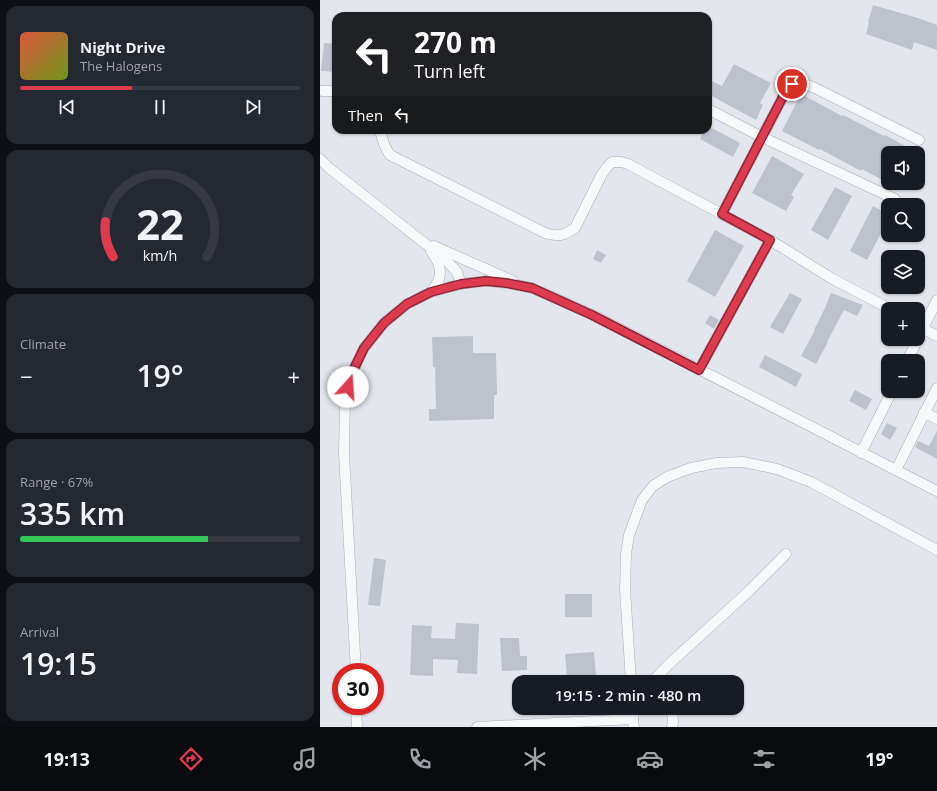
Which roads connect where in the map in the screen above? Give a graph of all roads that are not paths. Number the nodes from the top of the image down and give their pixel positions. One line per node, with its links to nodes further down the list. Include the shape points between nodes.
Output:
1 (322, 91): 2 (street)
2 (332, 91)
3 (712, 111): 5 (street)
4 (381, 134): 9 (street, via 390,155 555,236 575,228 602,174 612,162 628,164)
5 (762, 137): 6 (street, via 788,87 800,82); 8 (street); 9 (street)
6 (919, 140)
7 (320, 159): 10 (street)
8 (893, 198)
9 (722, 214): 11 (street)
10 (422, 240): 12 (street, via 457,272); 13 (street); 14 (street, via 438,261 440,270 440,278)
11 (770, 240): 16 (street, via 831,278); 20 (street)
12 (461, 284): 13 (street, via 486,281); 14 (street)
13 (532, 288): 20 (street, via 592,315)
14 (431, 292): 30 (street, via 407,304 384,323 364,348 350,377 346,396 344,454)
15 (937, 300): 17 (street)
16 (881, 304)
17 (925, 319)
18 (925, 330): 19 (street)
19 (937, 336)
20 (699, 370): 25 (street)
21 (937, 388): 23 (street)
22 (889, 398): 25 (street)
23 (924, 412): 24 (street); 26 (street)
24 (937, 418)
25 (862, 453): 26 (street)
26 (896, 470): 27 (street)
27 (937, 491)
28 (937, 550): 31 (street, via 811,482 777,469 743,462 717,463 691,468 667,477 653,486 642,500 629,535 624,589)
29 (786, 554): 32 (street)
30 (356, 663)
31 (630, 675)
32 (659, 675)
33 (356, 715): 36 (street)
34 (673, 715): 39 (street)
35 (634, 723): 38 (street)
36 (357, 727)
37 (477, 727): 38 (street)
38 (493, 727)
39 (672, 727)

